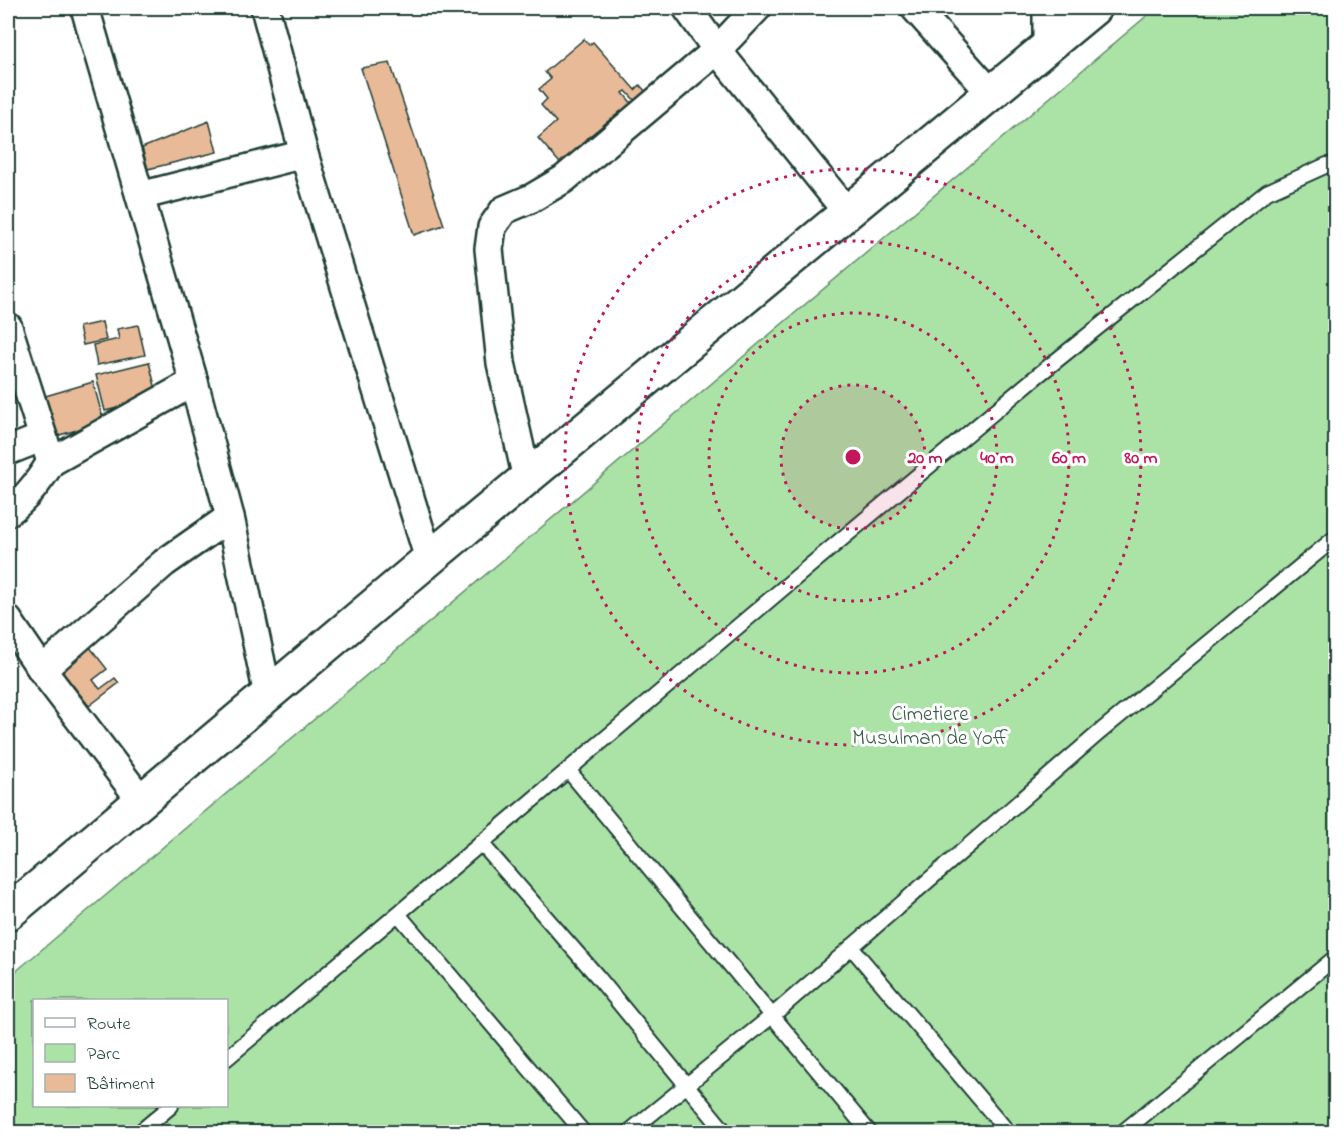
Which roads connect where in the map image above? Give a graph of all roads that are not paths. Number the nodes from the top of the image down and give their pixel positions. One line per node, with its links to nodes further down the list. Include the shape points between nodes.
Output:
1 (85, 8): 13 (street)
2 (265, 8): 11 (street)
3 (687, 8): 9 (street)
4 (757, 8): 9 (street)
5 (915, 8): 10 (street)
6 (1047, 8): 8 (street)
7 (1094, 8): 8 (street)
8 (1047, 48): 10 (street)
9 (717, 50): 14 (street); 20 (street, via 564,179 504,210 492,227 489,249 501,363)
10 (990, 92): 14 (street)
11 (304, 154): 13 (street); 24 (street)
12 (1335, 166): 28 (lane, via 1327,165 1267,192 1216,231)
13 (140, 196): 16 (street)
14 (847, 212): 20 (street)
15 (8, 327): 17 (street)
16 (194, 382): 19 (street); 22 (street)
17 (43, 437): 18 (street); 19 (street)
18 (8, 451)
19 (51, 462): 21 (street, via 38,483)
20 (527, 479): 24 (street)
21 (8, 512)
22 (230, 517): 26 (street, via 164,563); 27 (street)
23 (1335, 537): 33 (lane, via 1101,730)
24 (429, 559): 27 (street)
25 (12, 636): 26 (street)
26 (42, 670): 29 (street)
27 (268, 695): 29 (street)
28 (568, 770): 30 (lane); 35 (lane)
29 (141, 800): 31 (street)
30 (481, 843): 32 (lane); 37 (lane, via 597,976)
31 (8, 913)
32 (398, 914): 36 (lane); 40 (lane)
33 (851, 947): 35 (lane); 44 (lane)
34 (1335, 957): 45 (lane)
35 (772, 1015): 37 (lane); 43 (lane)
36 (228, 1057)
37 (686, 1087): 41 (lane); 42 (lane)
38 (170, 1107): 39 (lane)
39 (140, 1132)
40 (583, 1132)
41 (629, 1132)
42 (725, 1132)
43 (869, 1132)
44 (1008, 1132)
45 (1123, 1132)

